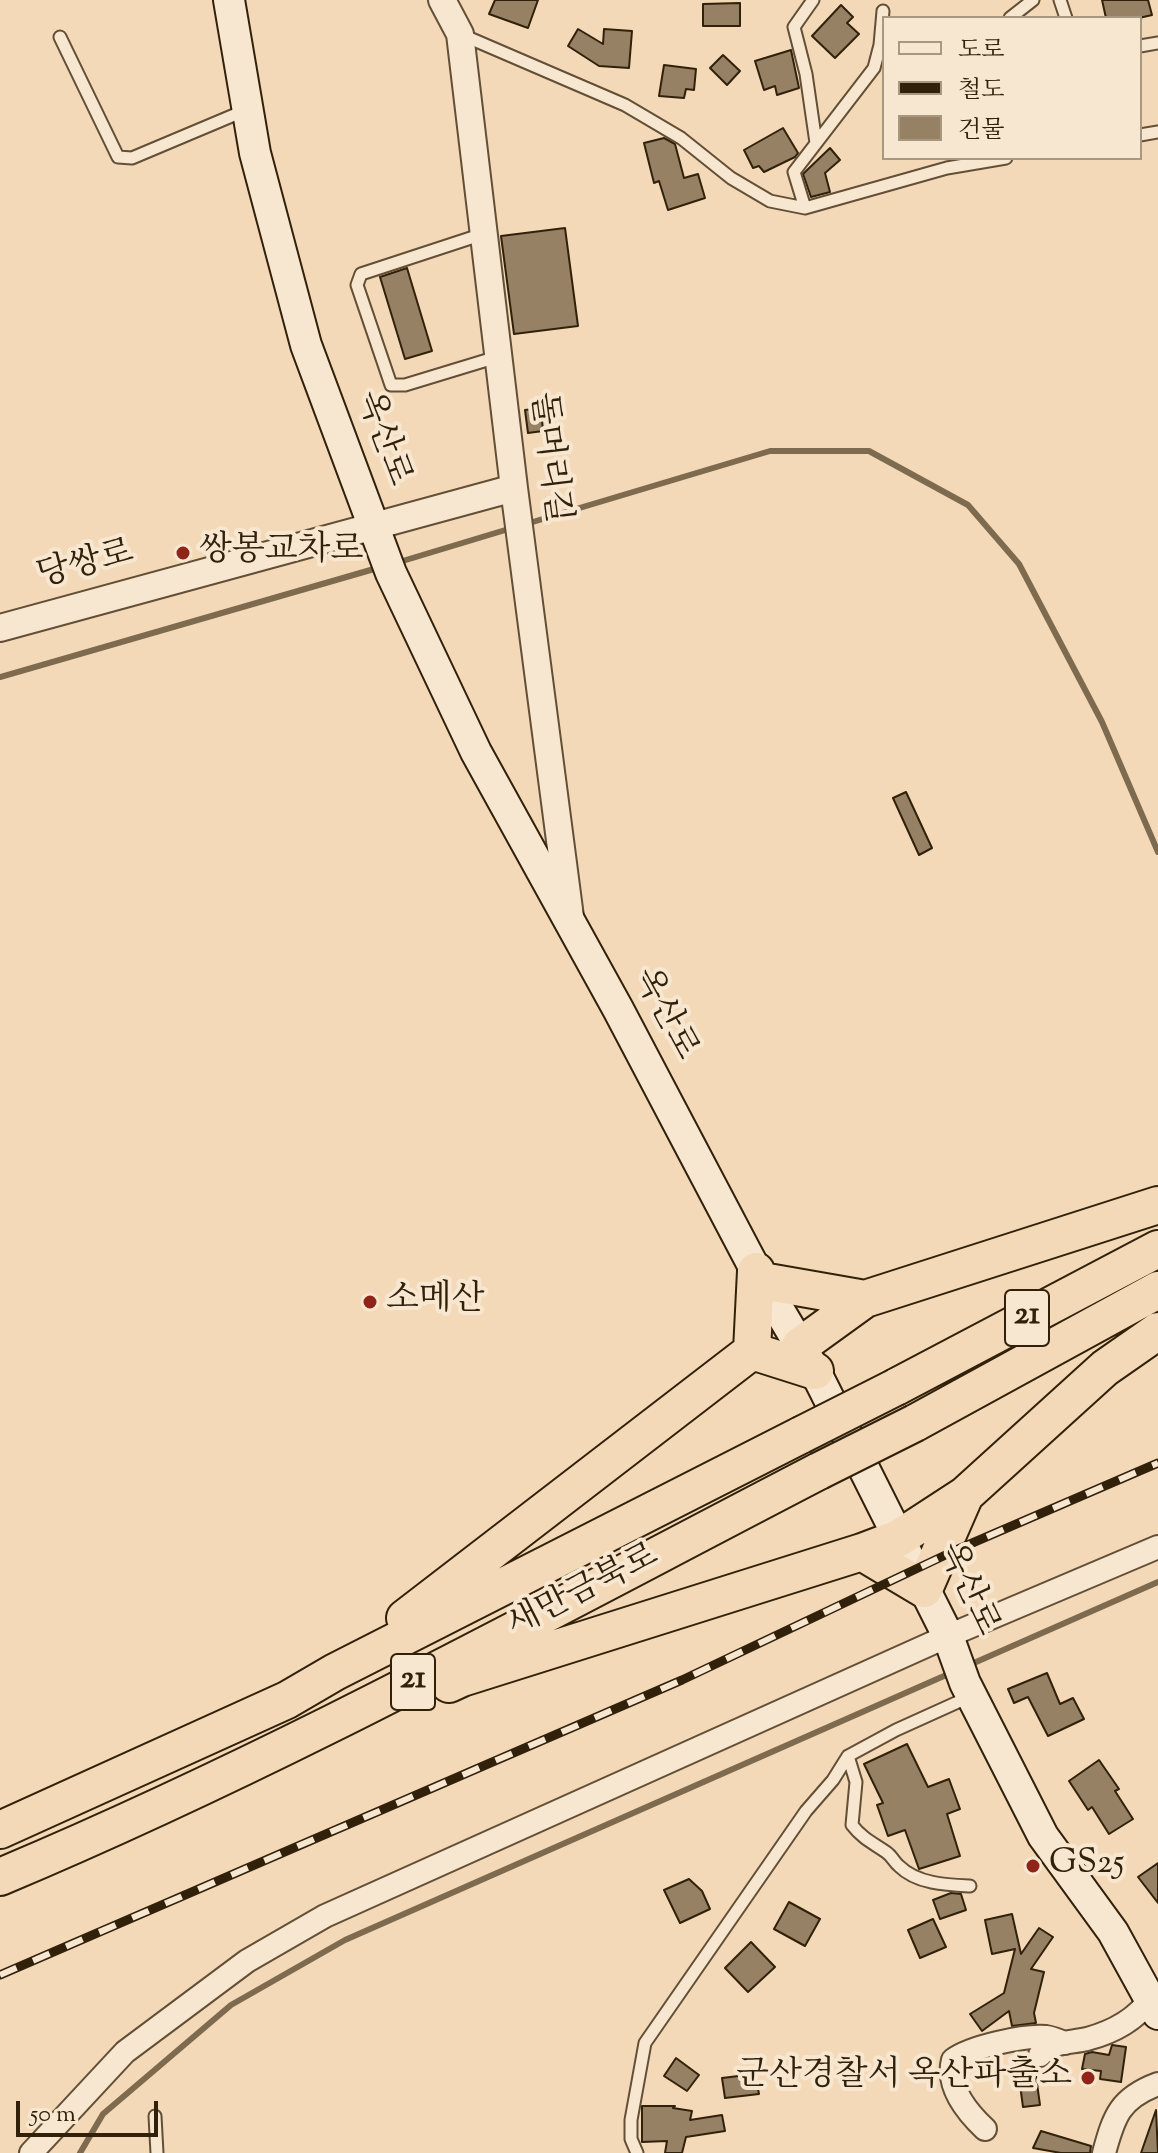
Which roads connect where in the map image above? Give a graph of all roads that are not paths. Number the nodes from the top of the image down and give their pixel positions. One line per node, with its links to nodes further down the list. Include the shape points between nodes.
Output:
1 (229, 0): 11 (main road, 옥산로)
2 (442, 0): 9 (street, 돌머리길)
3 (813, 0): 12 (lane, via 794,27)
4 (1033, 0): 7 (lane)
5 (883, 11): 6 (lane)
6 (883, 16)
7 (1013, 16)
8 (882, 22): 12 (lane, via 874,68)
9 (460, 34): 15 (lane, via 625,105 770,201); 16 (street, 돌머리길)
10 (60, 37): 11 (lane, via 118,157 132,158)
11 (248, 110): 19 (main road, 옥산로, via 306,345)
12 (816, 143): 15 (lane, via 794,172)
13 (982, 160): 14 (lane)
14 (946, 163): 15 (lane)
15 (805, 208)
16 (483, 234): 17 (street, 돌머리길); 17 (lane, via 361,274 357,285 391,385)
17 (498, 356): 18 (street, 돌머리길)
18 (514, 488): 19 (street, 당쌍로); 21 (street, 돌머리길)
19 (375, 535): 20 (street, 당쌍로); 21 (main road, 옥산로, via 476,752)
20 (0, 628)
21 (572, 928): 24 (main road, 옥산로)
22 (1158, 1205): 26 (highway)
23 (1158, 1249): 36 (highway, 새만금북로 / 21, bridge)
24 (759, 1276): 26 (highway); 28 (highway); 29 (main road, 옥산로)
25 (1158, 1290): 39 (highway, 새만금북로 / 21, bridge, via 915,1423 308,1737)
26 (865, 1299): 29 (highway)
27 (1158, 1331): 30 (highway, via 1105,1368)
28 (752, 1351): 29 (highway); 36 (highway)
29 (807, 1359): 31 (main road, 옥산로)
30 (965, 1495): 31 (highway); 34 (highway)
31 (899, 1538): 33 (highway); 34 (main road, 옥산로)
32 (1158, 1547): 35 (street)
33 (862, 1552): 34 (highway); 39 (highway, via 462,1678 229,1793)
34 (924, 1589): 35 (main road, 옥산로)
35 (950, 1641): 37 (main road, 옥산로); 49 (street, via 325,1916 247,1961 125,2052)
36 (335, 1672): 40 (highway, 새만금북로 / 21, via 287,1700)
37 (968, 1689): 38 (lane); 43 (main road, 옥산로, via 1043,1836 1113,1932)
38 (848, 1756): 42 (lane, via 856,1782 852,1825 865,1840 914,1877); 51 (lane, via 645,2043 631,2120)
39 (169, 1801): 41 (highway, 새만금북로 / 21)
40 (0, 1830)
41 (0, 1877)
42 (970, 1886)
43 (1155, 2006): 44 (street, via 1108,2032)
44 (1065, 2043): 45 (street, via 1047,2047); 48 (street, via 1032,2037 953,2060 950,2070 963,2106)
45 (1040, 2055)
46 (1158, 2084): 52 (street, via 1121,2106)
47 (155, 2116): 50 (lane)
48 (985, 2129)
49 (31, 2153)
50 (157, 2153)
51 (637, 2153)
52 (1104, 2153)

